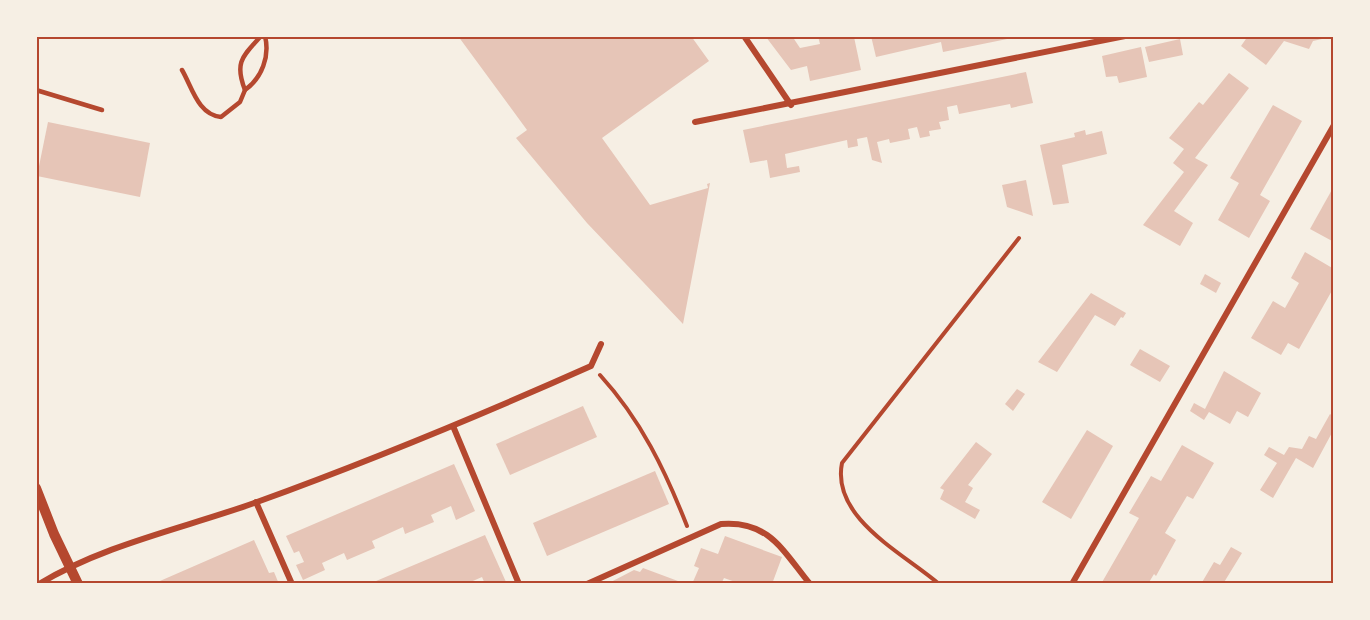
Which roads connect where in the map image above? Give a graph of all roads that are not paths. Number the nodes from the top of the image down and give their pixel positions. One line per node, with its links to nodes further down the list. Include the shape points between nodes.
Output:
1 (263, 36): 6 (lane, via 266,60 256,82); 6 (lane, via 243,55 239,76)
2 (744, 36): 7 (street)
3 (1125, 36): 7 (street)
4 (182, 70): 6 (lane, via 196,100 214,116 221,117 240,102)
5 (36, 90): 8 (lane)
6 (245, 90)
7 (791, 105): 9 (street)
8 (102, 110)
9 (695, 122)
10 (1334, 125): 22 (street)
11 (601, 344): 12 (street, via 591,366)
12 (453, 426): 14 (street); 19 (street)
13 (36, 488): 15 (street)
14 (256, 502): 15 (street); 18 (street)
15 (70, 567): 16 (street); 17 (street)
16 (39, 584)
17 (78, 584)
18 (292, 584)
19 (519, 584)
20 (586, 584): 21 (street, via 721,524 734,523 760,529 774,540)
21 (810, 584)
22 (1072, 584)

